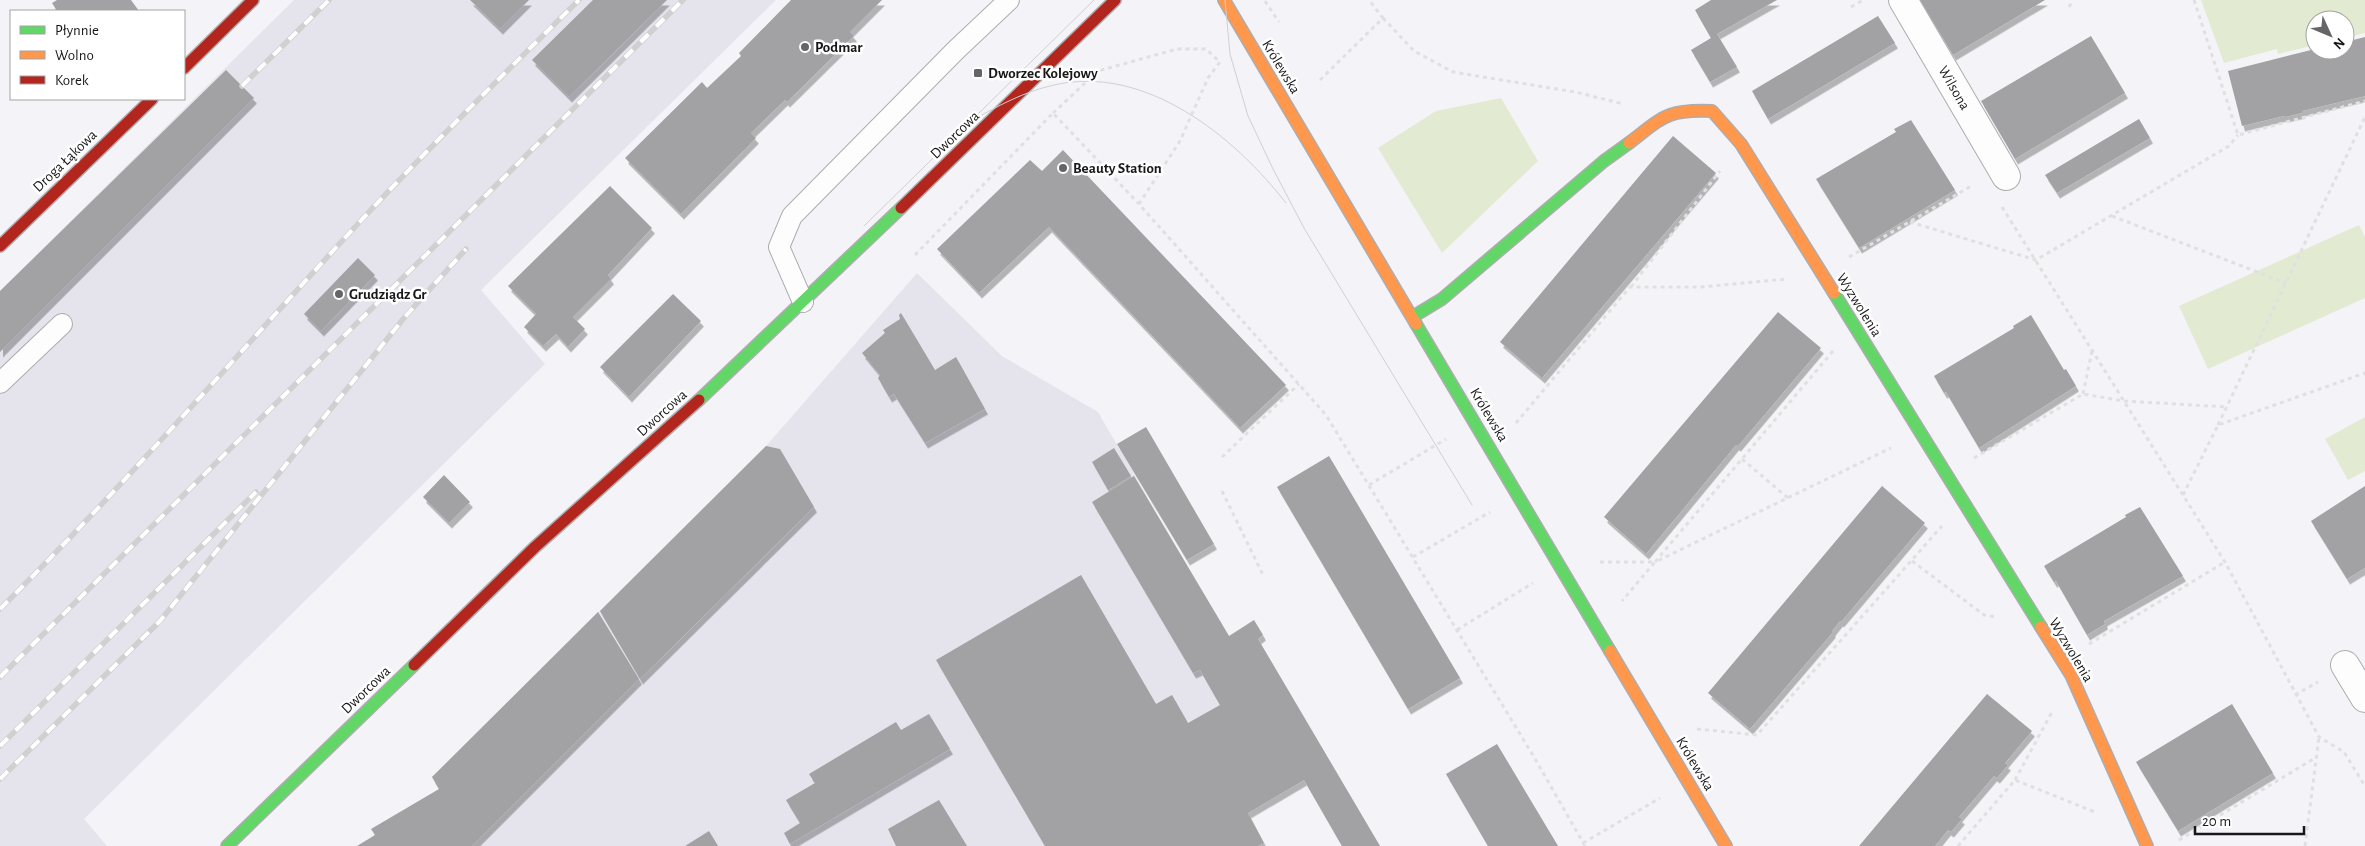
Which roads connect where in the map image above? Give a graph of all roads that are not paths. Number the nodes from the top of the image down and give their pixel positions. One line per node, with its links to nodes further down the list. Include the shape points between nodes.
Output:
1 (253, 0): 6 (street)
2 (1009, 0): 10 (lane, via 792,216 779,247)
3 (1115, 0): 10 (street, Dworcowa)
4 (1224, 0): 11 (street, Królewska)
5 (1903, 0): 8 (street, Wilsona)
6 (185, 67)
7 (151, 100): 9 (street, Droga Łąkowa)
8 (2006, 176)
9 (0, 246)
10 (803, 302): 16 (street, Dworcowa, via 535,547)
11 (1414, 316): 17 (street, Królewska); 18 (street, Wyzwolenia, via 1442,298 1604,161 1666,115 1687,110 1712,111 1742,144 2070,675)
12 (62, 324): 13 (lane)
13 (0, 383)
14 (2345, 665): 15 (street)
15 (2365, 698)
16 (227, 846)
17 (1726, 846)
18 (2147, 846)

